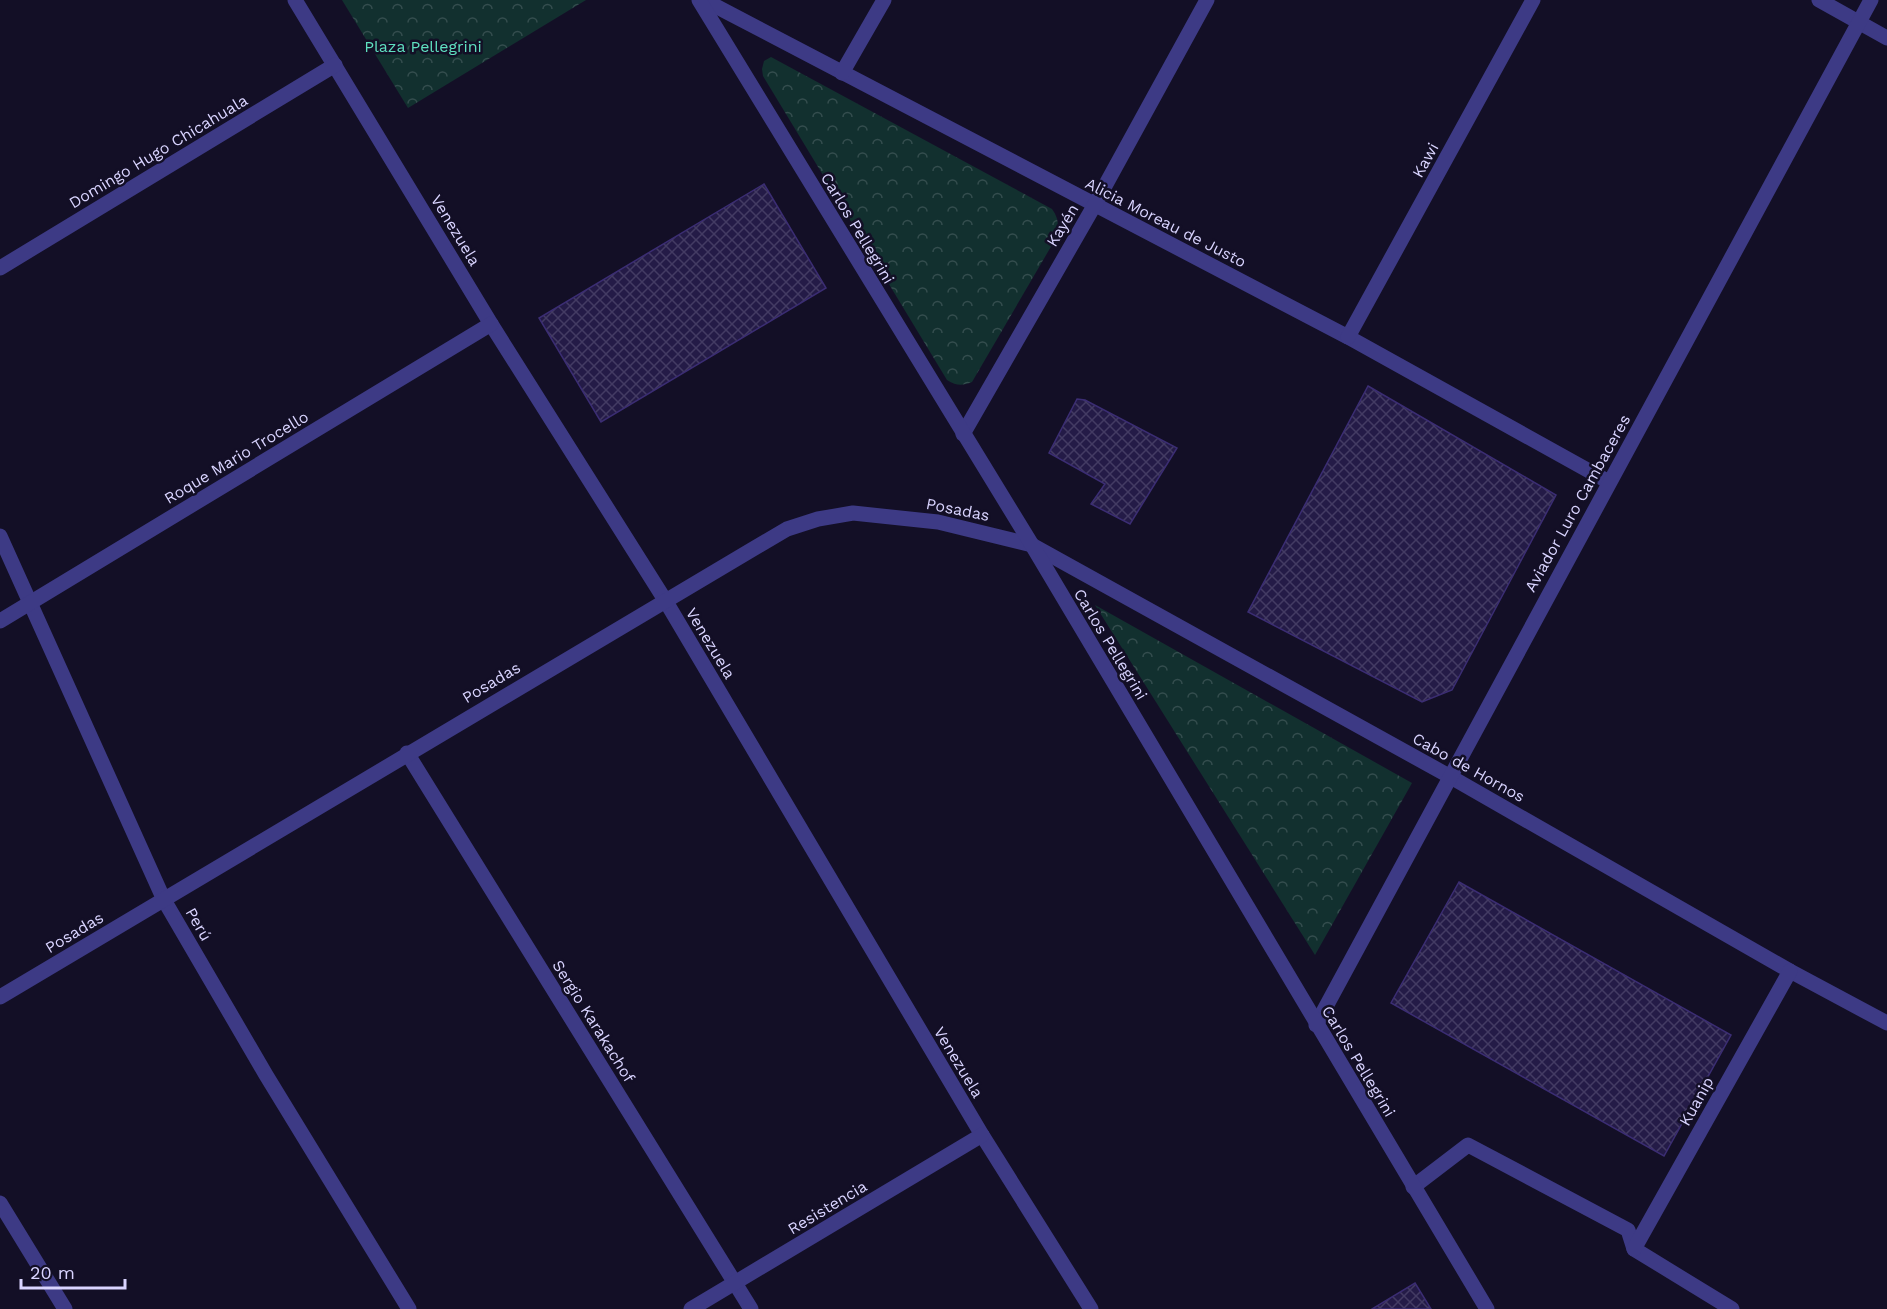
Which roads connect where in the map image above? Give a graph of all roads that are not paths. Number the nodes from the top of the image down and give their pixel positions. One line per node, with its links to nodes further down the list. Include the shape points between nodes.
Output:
1 (295, 0): 11 (street, Venezuela)
2 (699, 0): 17 (street, Carlos Pellegrini)
3 (704, 0): 12 (street, Alicia Moreau de Justo)
4 (884, 0): 12 (street)
5 (1207, 0): 13 (street, Kayén)
6 (1533, 0): 16 (street, Kawi)
7 (1819, 0): 9 (street)
8 (1871, 0): 9 (street, Aviador Luro Cambaceres)
9 (1859, 22): 10 (street); 18 (street, Aviador Luro Cambaceres)
10 (1887, 38)
11 (335, 64): 14 (street, Domingo Hugo Chicahuala); 15 (street, Venezuela)
12 (842, 73): 13 (street, Alicia Moreau de Justo)
13 (1094, 206): 16 (street, Alicia Moreau de Justo); 17 (street, Kayén)
14 (0, 268)
15 (491, 324): 21 (street, Venezuela); 22 (street, Roque Mario Trocello)
16 (1348, 337): 18 (street, Alicia Moreau de Justo)
17 (963, 434): 20 (street, Carlos Pellegrini)
18 (1609, 482): 25 (street, Aviador Luro Cambaceres)
19 (0, 536): 22 (street, Perú)
20 (1032, 545): 21 (street, Posadas, via 938,522 853,513 787,529); 25 (street, Cabo de Hornos); 30 (street, Carlos Pellegrini)
21 (665, 600): 24 (street, Posadas); 31 (street, Venezuela)
22 (30, 603): 23 (street, Roque Mario Trocello); 26 (street, Perú)
23 (0, 621)
24 (407, 753): 26 (street, Posadas); 35 (street, Sergio Karakachof)
25 (1449, 776): 27 (street, Cabo de Hornos); 30 (street, Aviador Luro Cambaceres)
26 (164, 900): 28 (street, Posadas); 37 (street, Perú)
27 (1790, 971): 29 (street, Cabo de Hornos); 34 (street, Kuanip)
28 (0, 997)
29 (1887, 1023)
30 (1316, 1025): 32 (street, Carlos Pellegrini)
31 (982, 1135): 35 (street, Resistencia); 40 (street, Venezuela)
32 (1413, 1187): 34 (street, via 1468,1145 1628,1230); 41 (street, Carlos Pellegrini)
33 (0, 1203): 36 (street)
34 (1634, 1249): 42 (street)
35 (735, 1284): 38 (street, Resistencia); 39 (street, Sergio Karakachof)
36 (65, 1309)
37 (409, 1309)
38 (691, 1309)
39 (751, 1309)
40 (1090, 1309)
41 (1487, 1309)
42 (1732, 1309)

